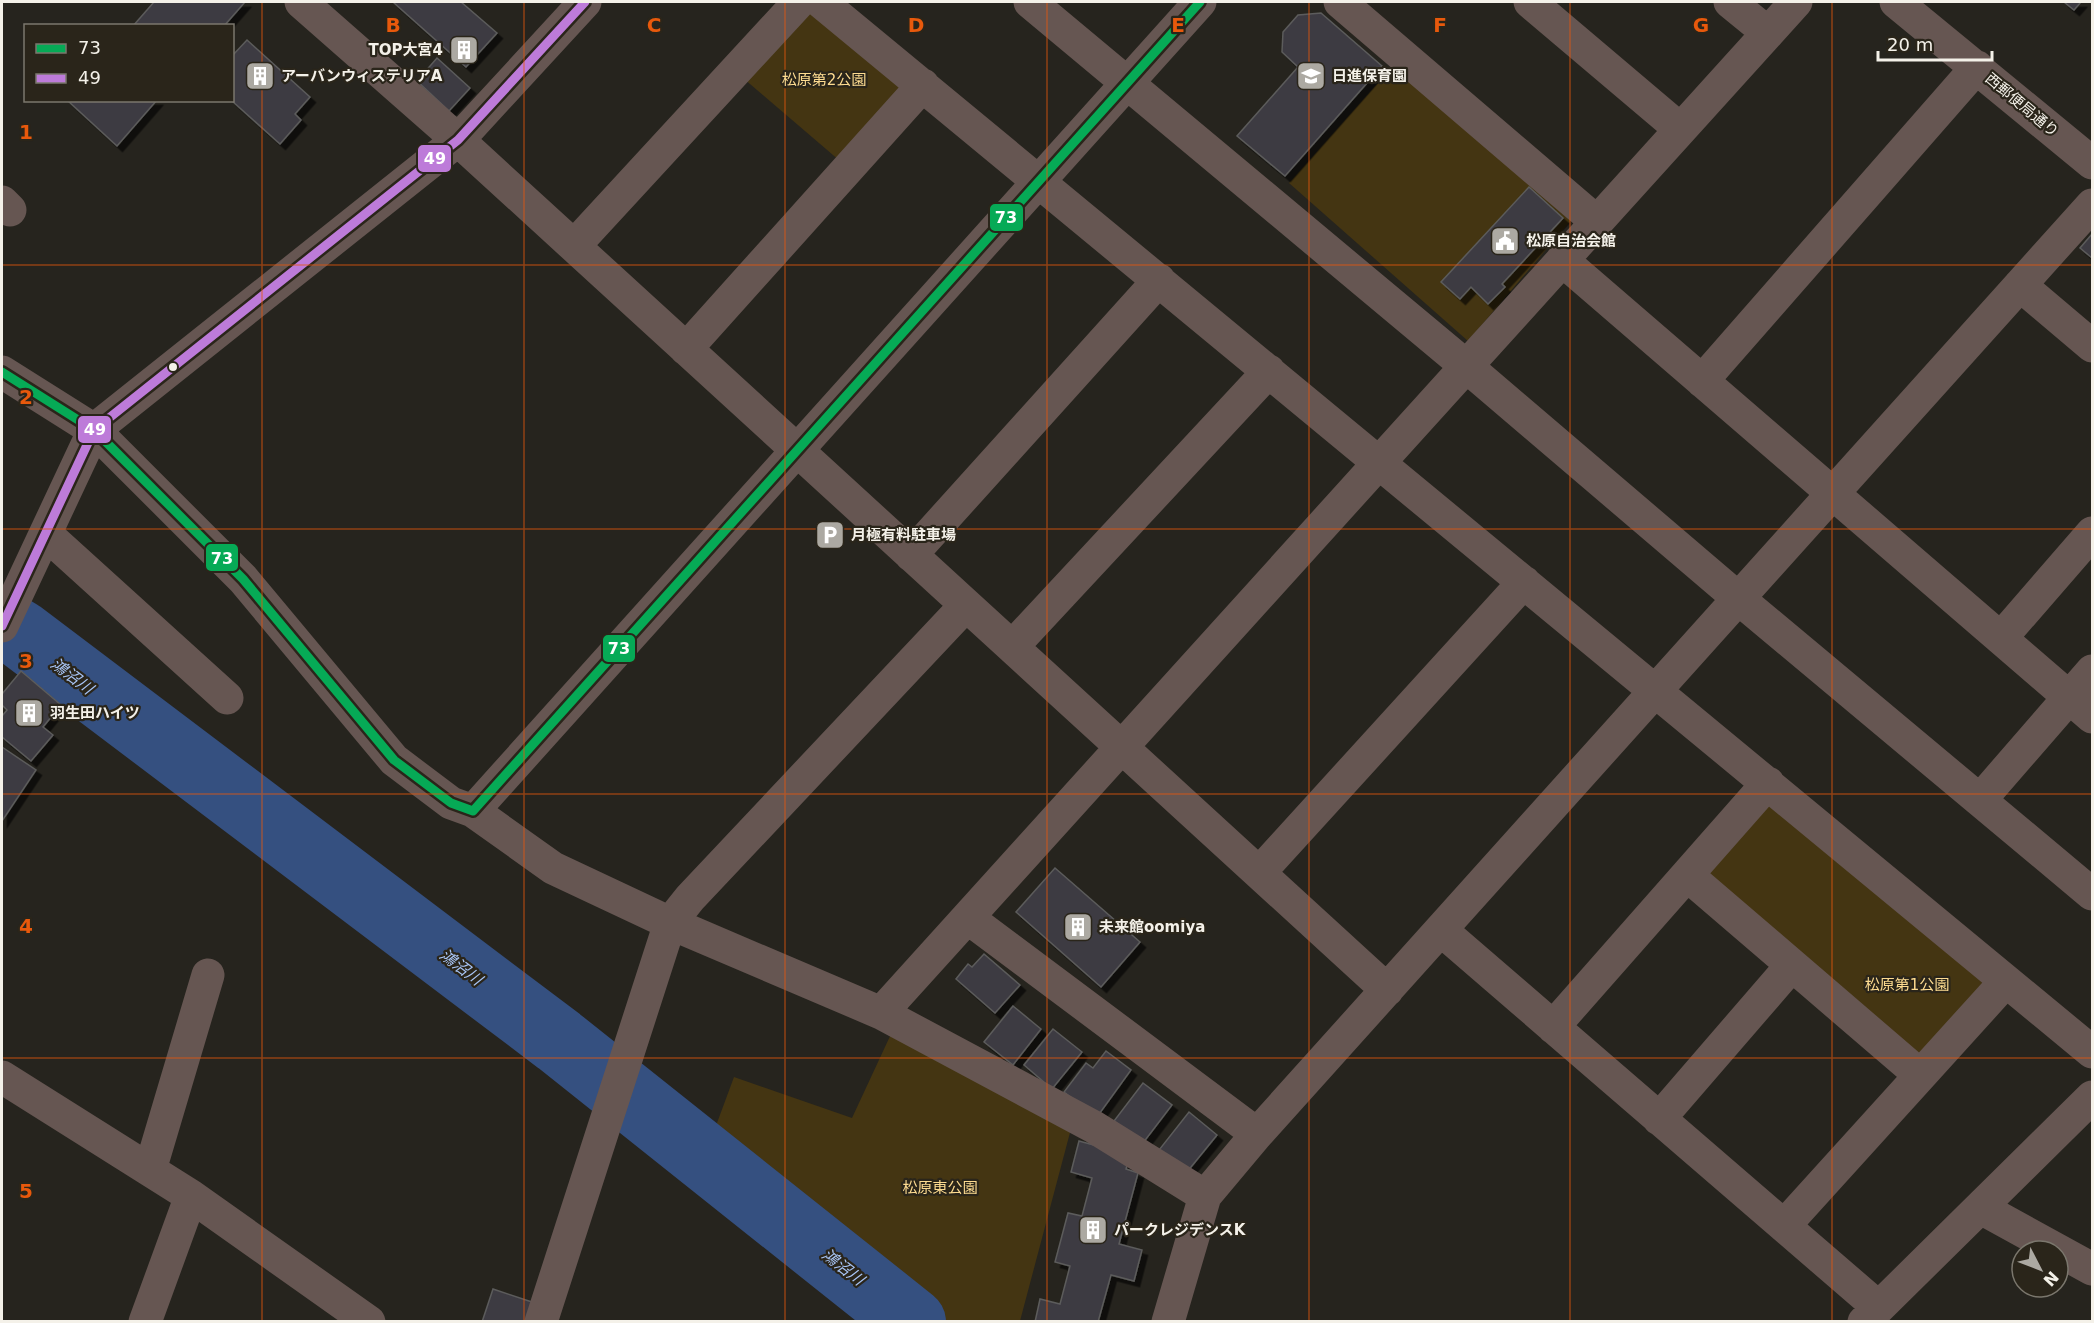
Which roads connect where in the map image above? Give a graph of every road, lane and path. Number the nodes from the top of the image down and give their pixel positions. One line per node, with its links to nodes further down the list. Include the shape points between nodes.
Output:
1 (301, 2): 17 (street)
2 (799, 2): 22 (street)
3 (821, 2): 15 (street)
4 (1030, 2): 14 (street)
5 (1200, 2): 14 (street)
6 (1340, 2): 21 (street)
7 (1530, 2): 16 (street)
8 (1730, 2): 12 (street)
9 (1796, 2): 12 (street)
10 (1896, 2): 13 (street, 西郵便局通り)
11 (579, 3): 17 (street)
12 (1768, 33): 16 (street)
13 (1977, 67): 18 (street, 西郵便局通り); 31 (street)
14 (1126, 83): 19 (street); 28 (street)
15 (923, 85): 19 (street); 27 (street)
16 (1680, 129): 21 (street)
17 (458, 140): 22 (street); 32 (street)
18 (2092, 163)
19 (1039, 181): 24 (street); 33 (street)
20 (2092, 205): 25 (street)
21 (1597, 222): 23 (street)
22 (574, 246): 27 (street)
23 (1562, 260): 28 (street); 31 (street)
24 (1159, 280): 29 (street); 38 (street)
25 (2020, 285): 26 (street); 35 (street)
26 (2092, 346)
27 (686, 349): 33 (street)
28 (1466, 366): 34 (street); 40 (street)
29 (1269, 371): 34 (street); 44 (street)
30 (2, 372): 32 (street)
31 (1702, 381): 35 (street)
32 (94, 430): 37 (street); 52 (street, via 243,579 394,760 451,803)
33 (798, 451): 38 (street); 52 (street)
34 (1380, 462): 39 (street); 49 (street)
35 (1833, 494): 40 (street); 43 (street)
36 (2092, 533): 43 (street)
37 (46, 534): 42 (street); 47 (street)
38 (911, 555): 41 (street)
39 (1524, 582): 46 (street); 53 (street)
40 (1739, 599): 46 (street); 51 (street)
41 (966, 605): 44 (street); 57 (street)
42 (7, 614)
43 (2001, 638): 48 (street)
44 (1012, 647): 49 (street)
45 (2092, 671): 48 (street)
46 (1656, 691): 50 (street); 58 (street)
47 (227, 698)
48 (2081, 707): 51 (street)
49 (1122, 748): 53 (street); 56 (street)
50 (1767, 783): 54 (street); 61 (street)
51 (1981, 799): 55 (street)
52 (473, 811): 57 (street, via 553,868)
53 (1259, 873): 62 (street)
54 (1687, 875): 59 (street); 64 (street)
55 (2092, 894)
56 (968, 918): 63 (street); 70 (street)
57 (669, 923): 63 (street); 80 (street)
58 (1441, 930): 62 (street); 64 (street)
59 (1792, 965): 66 (street); 69 (street)
60 (208, 975): 71 (street)
61 (2006, 981): 65 (street); 66 (street)
62 (1387, 990): 70 (street)
63 (881, 1013): 73 (street, via 1094,1127)
64 (1553, 1027): 69 (street)
65 (2092, 1052)
66 (1920, 1075): 75 (street)
67 (2, 1077): 71 (street)
68 (2092, 1097): 74 (street)
69 (1659, 1119): 75 (street)
70 (1257, 1134): 73 (street)
71 (150, 1170): 72 (street)
72 (191, 1196): 78 (street); 79 (street)
73 (1205, 1196): 81 (street)
74 (1981, 1208): 76 (street); 77 (street)
75 (1784, 1226): 77 (street)
76 (2092, 1269)
77 (1871, 1314)
78 (145, 1322)
79 (369, 1322)
80 (541, 1322)
81 (1168, 1322)

